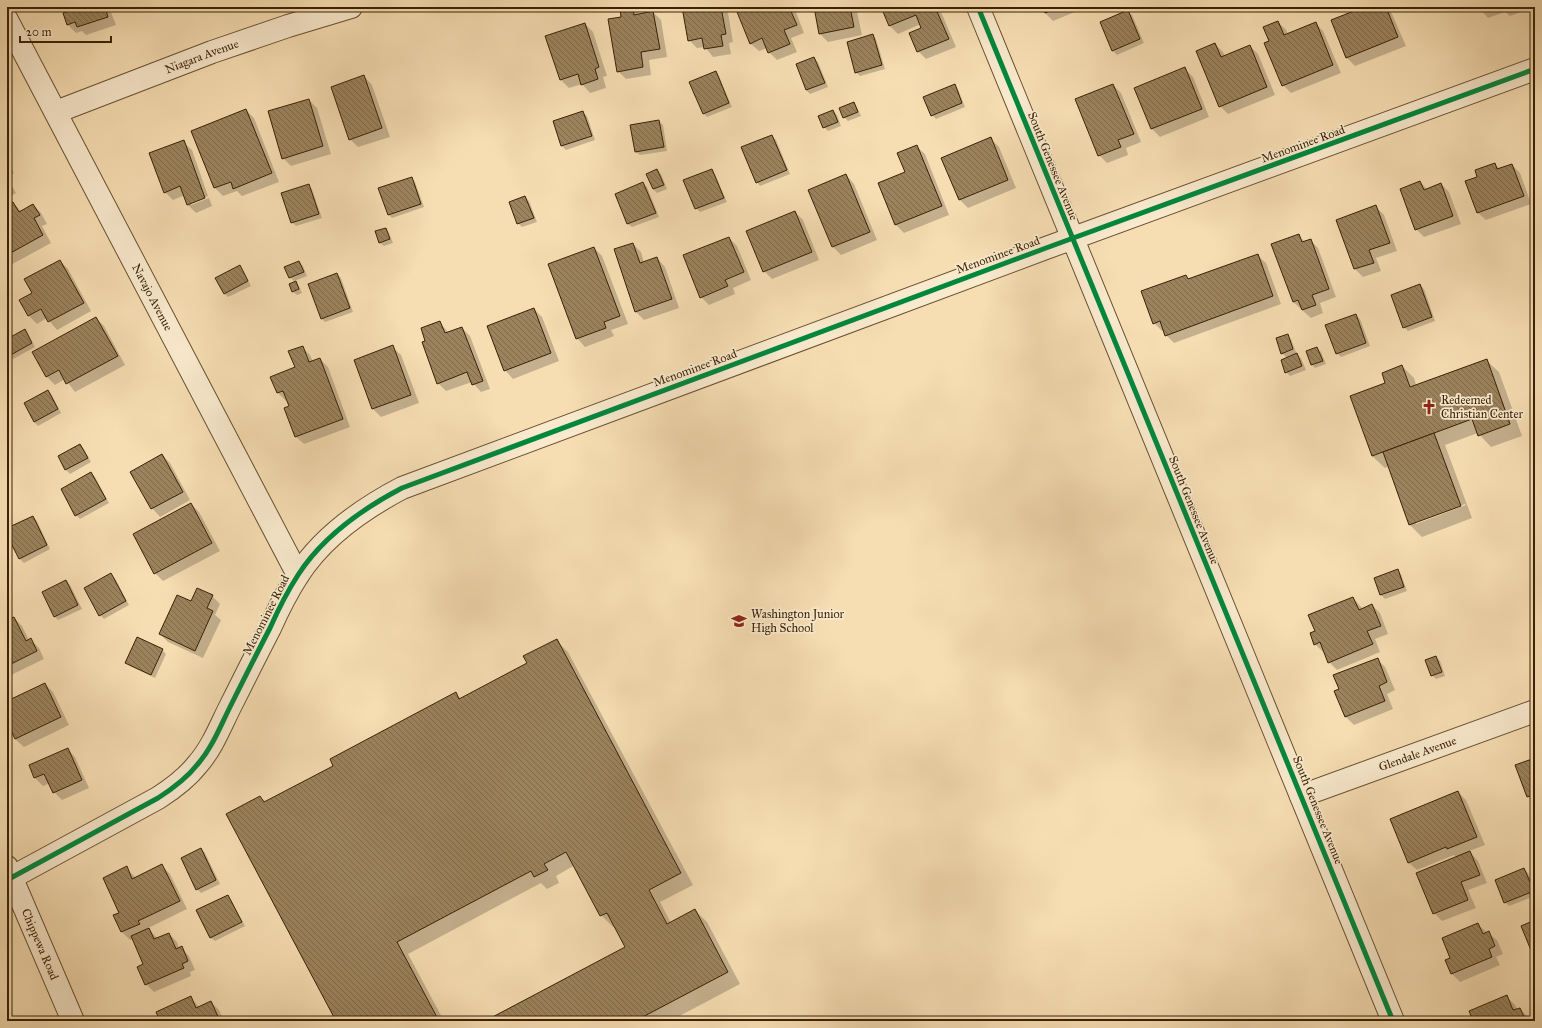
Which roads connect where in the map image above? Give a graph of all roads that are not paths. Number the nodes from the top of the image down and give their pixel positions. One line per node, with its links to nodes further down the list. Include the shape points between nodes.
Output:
1 (351, 7): 5 (street, Niagara Avenue, via 212,52)
2 (978, 7): 6 (street, South Genessee Avenue)
3 (7, 20): 5 (street, Navajo Avenue)
4 (1535, 69): 6 (street, Menominee Road)
5 (56, 112): 7 (street, Navajo Avenue)
6 (1072, 239): 7 (street, Menominee Road, via 402,488 362,511 338,530 321,546); 9 (street, South Genessee Avenue)
7 (298, 575): 10 (street, Menominee Road, via 283,600 212,744 187,776 158,798)
8 (1535, 711): 9 (street, Glendale Avenue)
9 (1301, 796): 12 (street, South Genessee Avenue)
10 (9, 875): 11 (street, Chippewa Road)
11 (73, 1021)
12 (1393, 1021)

